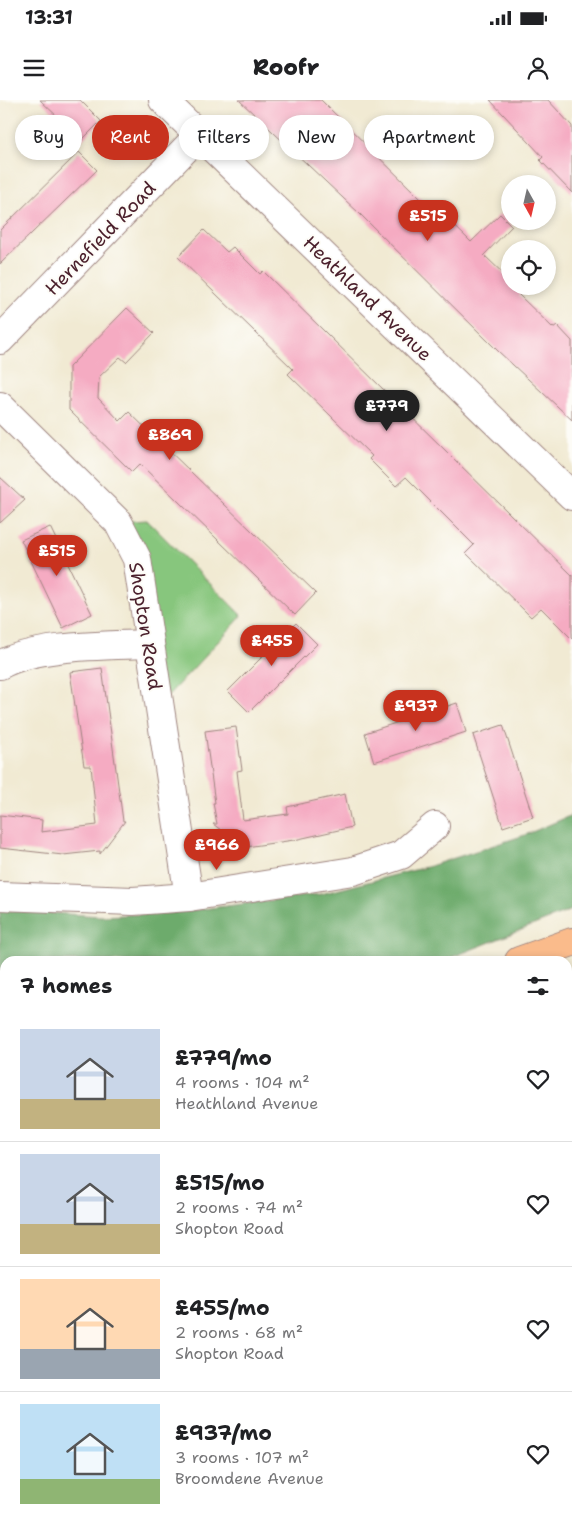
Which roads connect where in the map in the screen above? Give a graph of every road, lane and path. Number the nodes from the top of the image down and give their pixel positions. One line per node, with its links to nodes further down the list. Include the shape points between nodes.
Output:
1 (163, 100): 2 (street, Heathland Avenue)
2 (179, 116)
3 (179, 156): 5 (street, Hernefield Road)
4 (225, 160): 7 (street, Heathland Avenue)
5 (0, 340)
6 (0, 406): 8 (street, Shopton Road, via 118,522 138,559)
7 (572, 496)
8 (150, 644): 9 (street, via 66,649 12,659); 12 (street, Shopton Road)
9 (0, 666)
10 (435, 826): 12 (street, via 401,855 354,871)
11 (0, 896): 12 (street, via 133,901)
12 (189, 897)
13 (572, 942): 14 (main road)
14 (533, 956)

